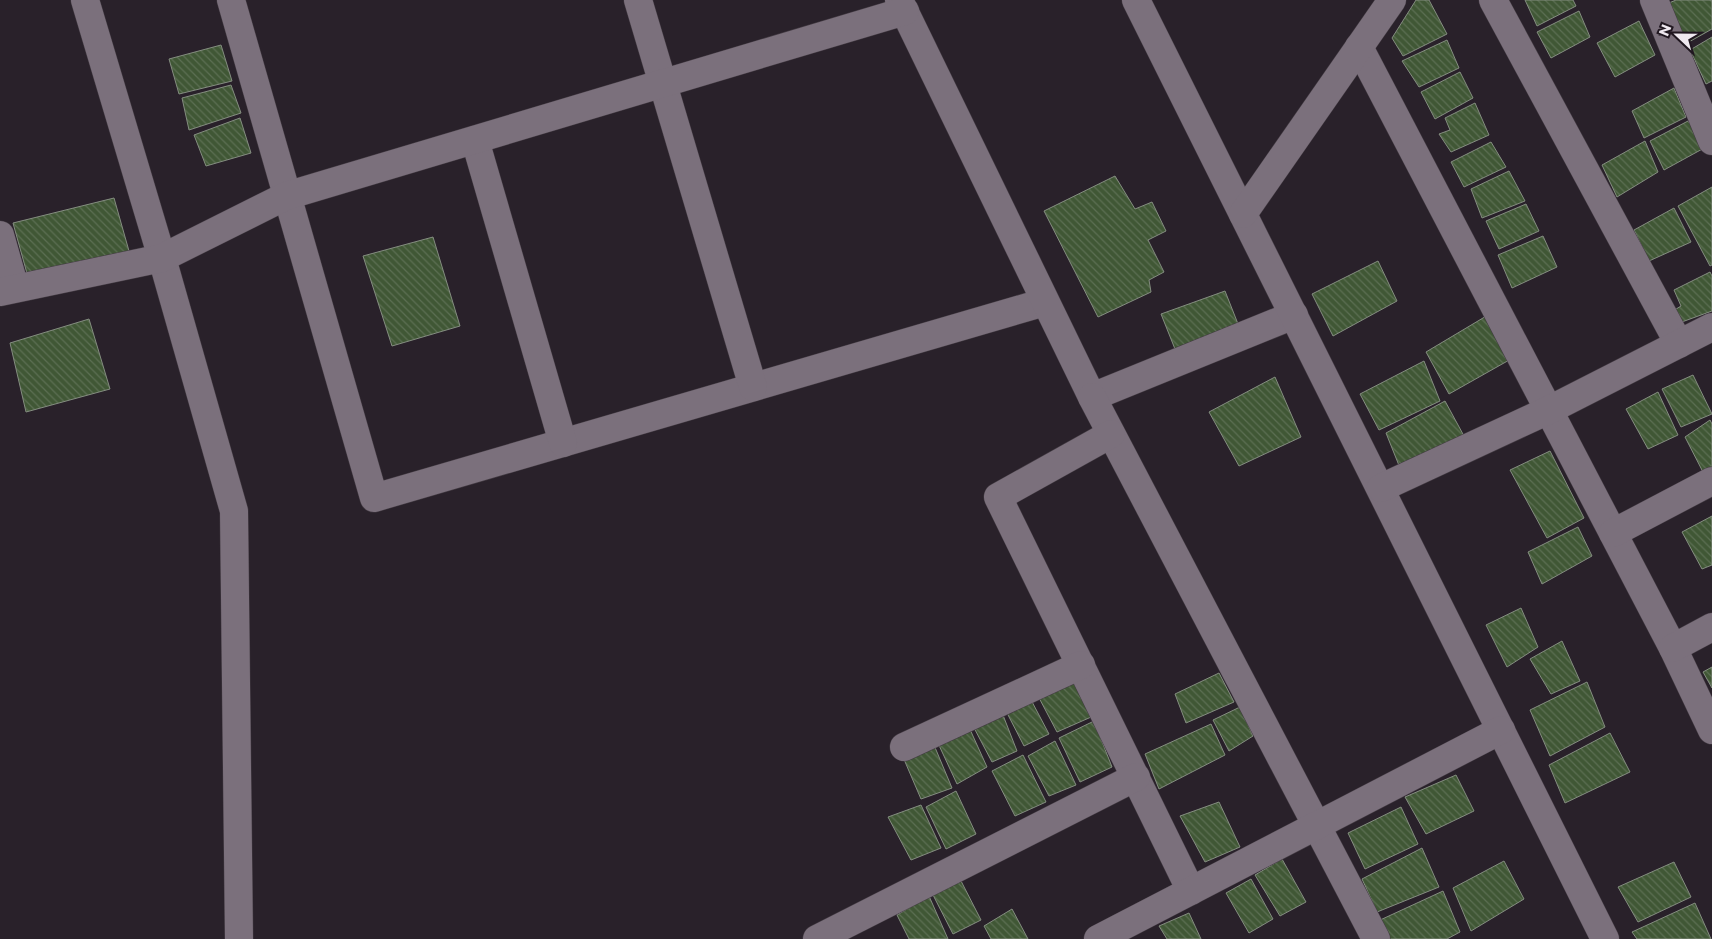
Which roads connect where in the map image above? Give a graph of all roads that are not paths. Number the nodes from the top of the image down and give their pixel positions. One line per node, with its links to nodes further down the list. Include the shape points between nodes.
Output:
1 (85, 0): 16 (street)
2 (231, 0): 13 (street)
3 (638, 0): 10 (street)
4 (1136, 0): 14 (street)
5 (1392, 0): 9 (street)
6 (1493, 0): 21 (street)
7 (1654, 0): 12 (street)
8 (902, 6): 10 (street); 18 (street)
9 (1359, 47): 14 (street); 24 (street)
10 (663, 84): 11 (street); 22 (street)
11 (475, 140): 13 (street); 26 (street)
12 (1712, 141)
13 (286, 196): 16 (street); 26 (street, via 374,498)
14 (1243, 214): 19 (street)
15 (0, 235): 17 (street)
16 (162, 258): 17 (street); 39 (street, via 234,510)
17 (7, 290)
18 (1046, 302): 22 (street); 23 (street)
19 (1294, 315): 23 (street); 28 (street)
20 (1712, 327): 21 (street)
21 (1679, 344): 24 (street)
22 (753, 387): 26 (street)
23 (1092, 397): 25 (street)
24 (1549, 410): 28 (street); 29 (street)
25 (1111, 434): 32 (street, via 998,497); 37 (street)
26 (563, 443)
27 (1712, 481): 29 (street)
28 (1381, 488): 33 (street)
29 (1613, 533): 31 (street)
30 (1712, 626): 31 (street)
31 (1673, 648): 34 (street)
32 (1081, 665): 35 (street); 36 (street)
33 (1501, 730): 37 (street); 43 (street)
34 (1712, 730)
35 (904, 747)
36 (1136, 777): 38 (street); 40 (street)
37 (1317, 825): 38 (street); 42 (street)
38 (1191, 890): 41 (street)
39 (239, 939)
40 (817, 939)
41 (1098, 939)
42 (1376, 939)
43 (1605, 939)

